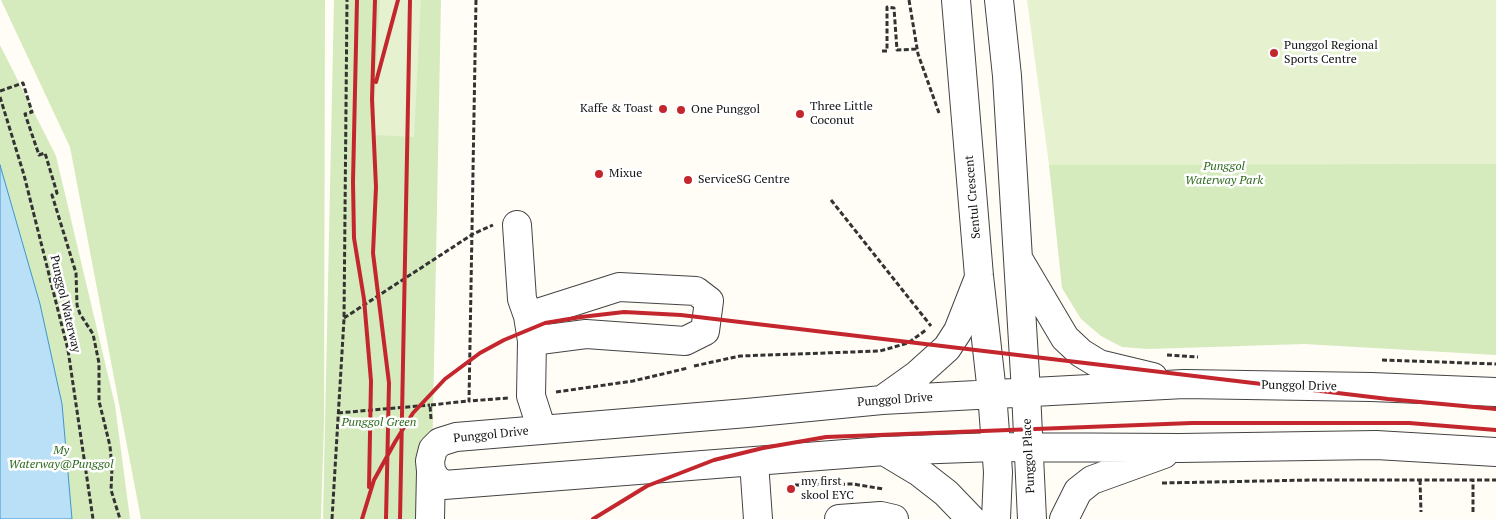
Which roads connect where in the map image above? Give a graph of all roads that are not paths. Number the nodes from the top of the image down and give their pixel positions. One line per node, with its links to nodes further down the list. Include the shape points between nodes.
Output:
1 (956, 0): 5 (street, Sentul Crescent)
2 (999, 0): 4 (street)
3 (507, 224): 6 (street)
4 (1018, 258): 7 (street, via 1065,338 1080,353 1099,364); 8 (street)
5 (979, 276): 10 (street, Sentul Crescent); 11 (street, via 958,331 947,348)
6 (530, 328): 6 (street, via 619,287 696,291 709,301 705,331 685,341); 12 (street, via 531,396)
7 (1184, 384): 8 (street, Punggol Drive); 9 (street, Punggol Drive)
8 (1026, 392): 10 (street, Punggol Drive); 14 (street, Punggol Place)
9 (1496, 392)
10 (992, 393): 11 (street, Punggol Drive); 13 (street)
11 (882, 400): 12 (street, Punggol Drive)
12 (542, 430): 19 (street, Punggol Drive, via 456,437 440,442 430,461)
13 (996, 446): 14 (street); 16 (street); 25 (street)
14 (1029, 446): 15 (street); 26 (street, Punggol Place)
15 (1180, 448): 17 (street, via 1376,445); 27 (street, via 1092,480 1078,490)
16 (884, 451): 18 (street); 24 (street, via 919,472)
17 (1496, 452)
18 (754, 462): 19 (street, via 444,485); 21 (street)
19 (431, 471): 20 (street)
20 (430, 519)
21 (758, 519)
22 (839, 519): 23 (street, via 881,516)
23 (894, 519)
24 (971, 519)
25 (996, 519)
26 (1032, 519)
27 (1064, 519)

